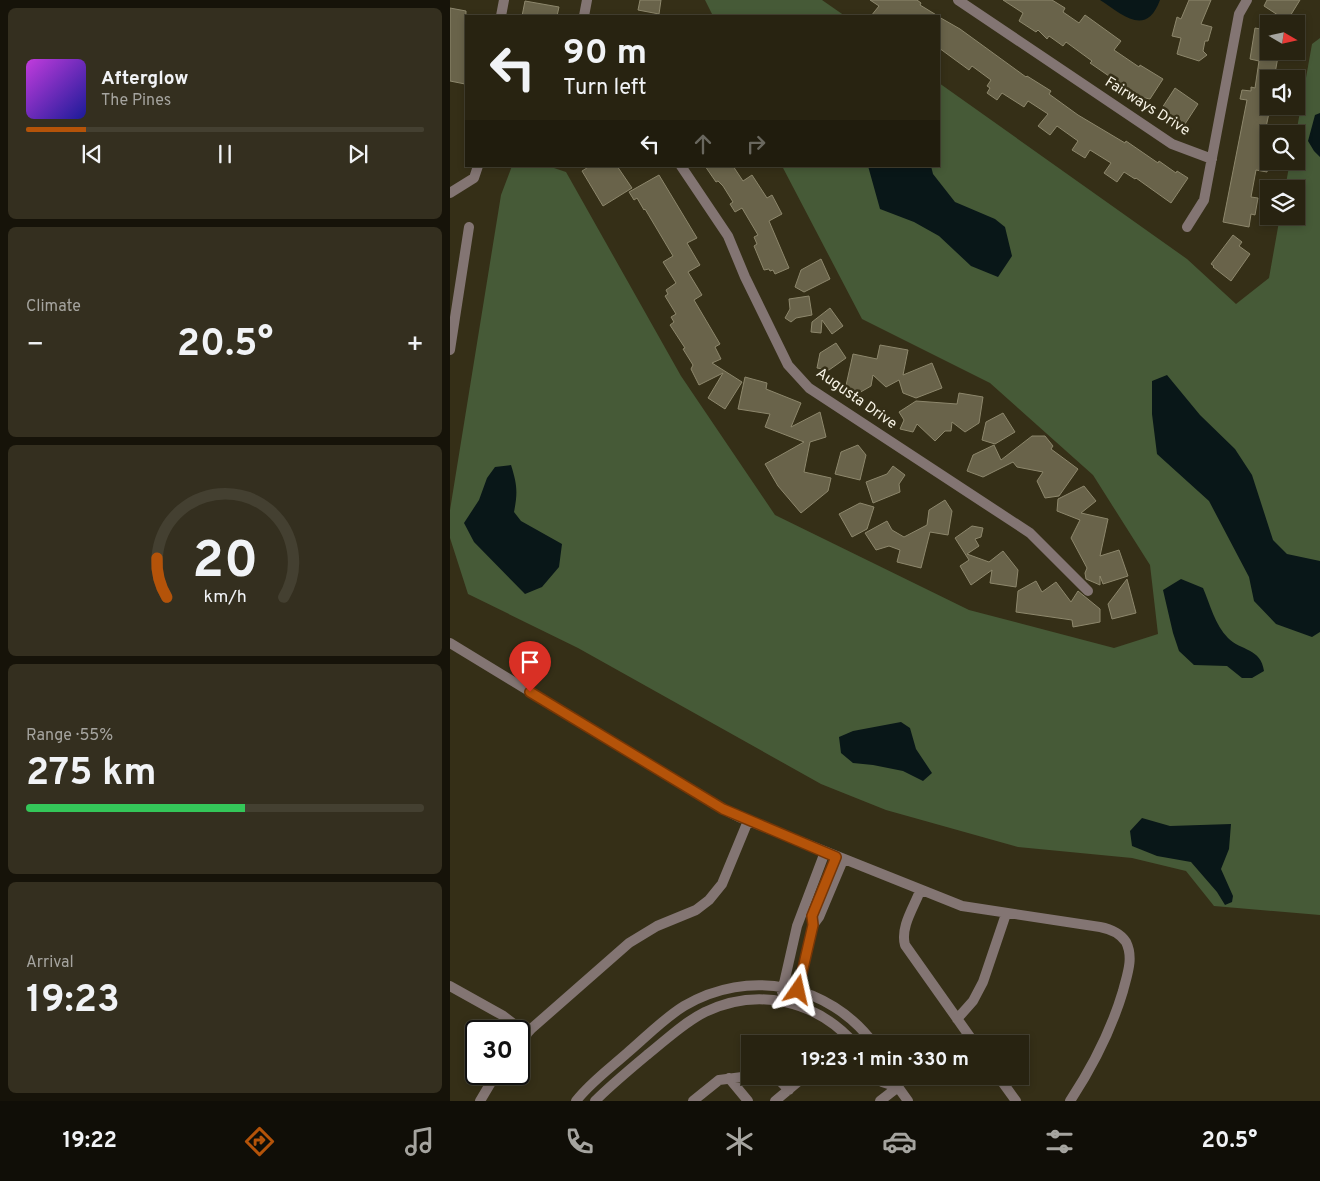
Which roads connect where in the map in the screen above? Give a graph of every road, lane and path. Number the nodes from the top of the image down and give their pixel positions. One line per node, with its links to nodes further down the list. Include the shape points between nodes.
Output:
1 (504, 0): 5 (street)
2 (587, 0): 6 (street)
3 (958, 0): 7 (street, Fairways Drive, via 1172,144)
4 (1247, 0): 7 (street, via 1239,14)
5 (501, 15)
6 (584, 15)
7 (1212, 159): 12 (street, via 1204,200)
8 (478, 167): 10 (street, via 474,178)
9 (681, 167): 14 (street, Augusta Drive, via 728,236 788,365 809,388 1030,533)
10 (450, 193)
11 (469, 227): 13 (street)
12 (1187, 227)
13 (450, 350)
14 (1088, 591)
15 (450, 643): 16 (street, via 723,809)
16 (748, 821): 17 (street); 28 (street, via 722,884 709,900 696,910 658,926 630,943)
17 (825, 852): 18 (street); 22 (street, via 797,926)
18 (839, 858): 19 (street); 23 (street, via 819,917 813,925)
19 (920, 890): 20 (street, via 962,906); 26 (street, via 904,929 904,945)
20 (1006, 914): 26 (street, via 983,982); 50 (street, via 1108,928 1121,936 1128,948 1129,969 1112,1024)
21 (450, 986): 27 (street)
22 (782, 987): 23 (street); 24 (street); 42 (street, via 739,986 685,1006 595,1081)
23 (798, 990): 25 (street); 30 (street, via 837,1009)
24 (780, 1001): 25 (street); 43 (street, via 734,1002 698,1016 676,1030)
25 (795, 1004): 29 (street, via 828,1019)
26 (958, 1019): 31 (street)
27 (508, 1020)
28 (530, 1031)
29 (845, 1035)
30 (866, 1035)
31 (969, 1035)
32 (741, 1077): 33 (street)
33 (729, 1078): 44 (street, via 713,1084); 45 (street)
34 (489, 1085): 41 (street)
35 (784, 1085): 40 (street)
36 (795, 1085): 40 (street)
37 (892, 1085): 39 (street)
38 (1004, 1085): 49 (street)
39 (898, 1087): 47 (street); 48 (street)
40 (789, 1090): 46 (street)
41 (480, 1101)
42 (576, 1101)
43 (595, 1101)
44 (693, 1101)
45 (748, 1101)
46 (775, 1101)
47 (880, 1101)
48 (908, 1101)
49 (1016, 1101)
50 (1070, 1101)

